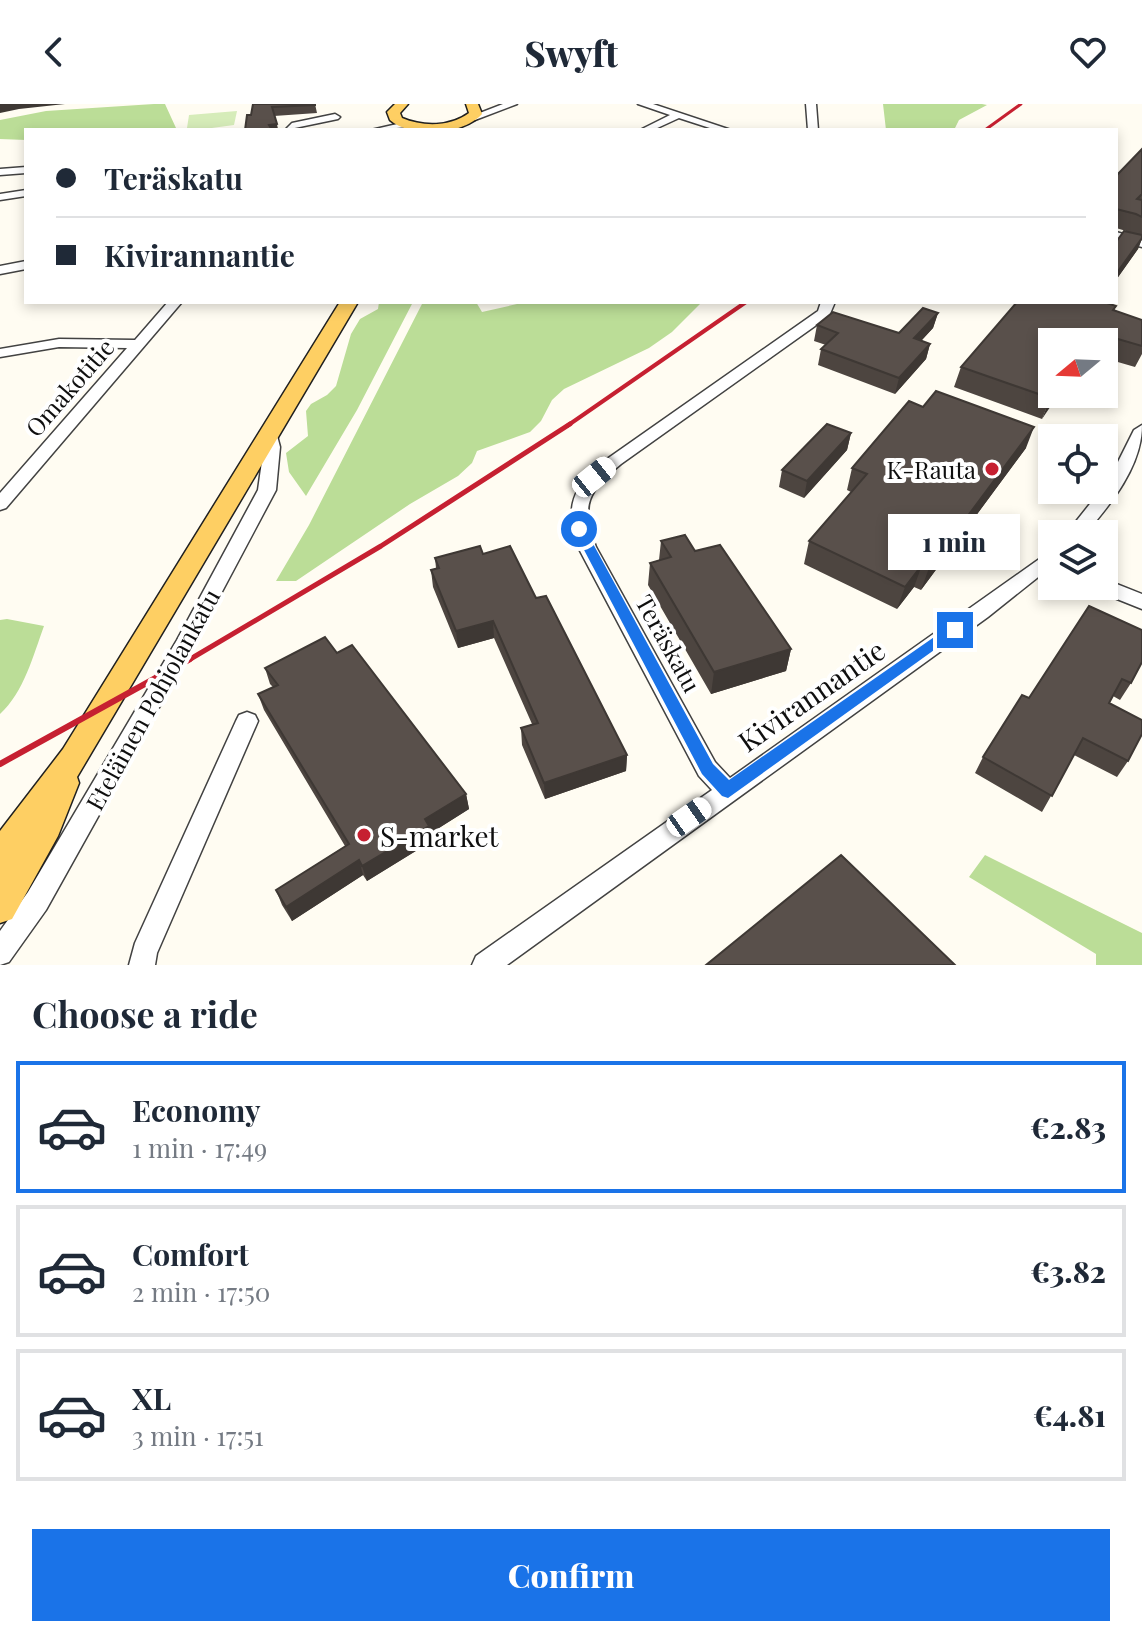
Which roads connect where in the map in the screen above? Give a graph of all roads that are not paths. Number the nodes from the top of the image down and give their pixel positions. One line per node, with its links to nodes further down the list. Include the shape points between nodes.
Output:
1 (512, 104): 5 (street)
2 (811, 104): 14 (street)
3 (651, 105): 6 (street)
4 (396, 108): 8 (main road); 10 (street)
5 (472, 111): 11 (main road)
6 (679, 115): 12 (street); 13 (street)
7 (335, 117): 9 (street)
8 (410, 127): 11 (main road)
9 (292, 128)
10 (371, 128)
11 (446, 128)
12 (650, 128)
13 (720, 128)
14 (813, 128)
15 (24, 170): 16 (street)
16 (0, 172)
17 (24, 193): 18 (street)
18 (0, 197)
19 (1118, 237): 20 (street)
20 (1142, 243)
21 (24, 265): 22 (street)
22 (0, 270)
23 (173, 304): 26 (street, Omakotitie)
24 (348, 304): 29 (main road, Eteläinen Pohjolankatu)
25 (827, 304): 40 (street, Teräskatu, via 824,313 594,477 579,499 579,529 587,547 707,769)
26 (138, 344): 27 (street, via 59,343); 32 (street, Omakotitie)
27 (0, 353)
28 (1142, 430): 30 (street)
29 (268, 432): 39 (main road, Eteläinen Pohjolankatu); 43 (street, Eteläinen Pohjolankatu, via 272,447 267,490 37,901)
30 (1137, 452): 34 (street)
31 (0, 476): 32 (street)
32 (23, 476): 33 (street, Omakotitie)
33 (0, 504)
34 (1088, 520)
35 (1038, 569): 40 (street, Kivirannantie)
36 (1118, 592): 37 (street)
37 (1142, 602)
38 (247, 721): 44 (street)
39 (74, 758): 41 (main road, Eteläinen Pohjolankatu); 42 (main road, Eteläinen Pohjolankatu, via 47,826)
40 (728, 791): 45 (street, Kivirannantie)
41 (0, 859)
42 (0, 907)
43 (0, 953)
44 (142, 965)
45 (485, 965)

